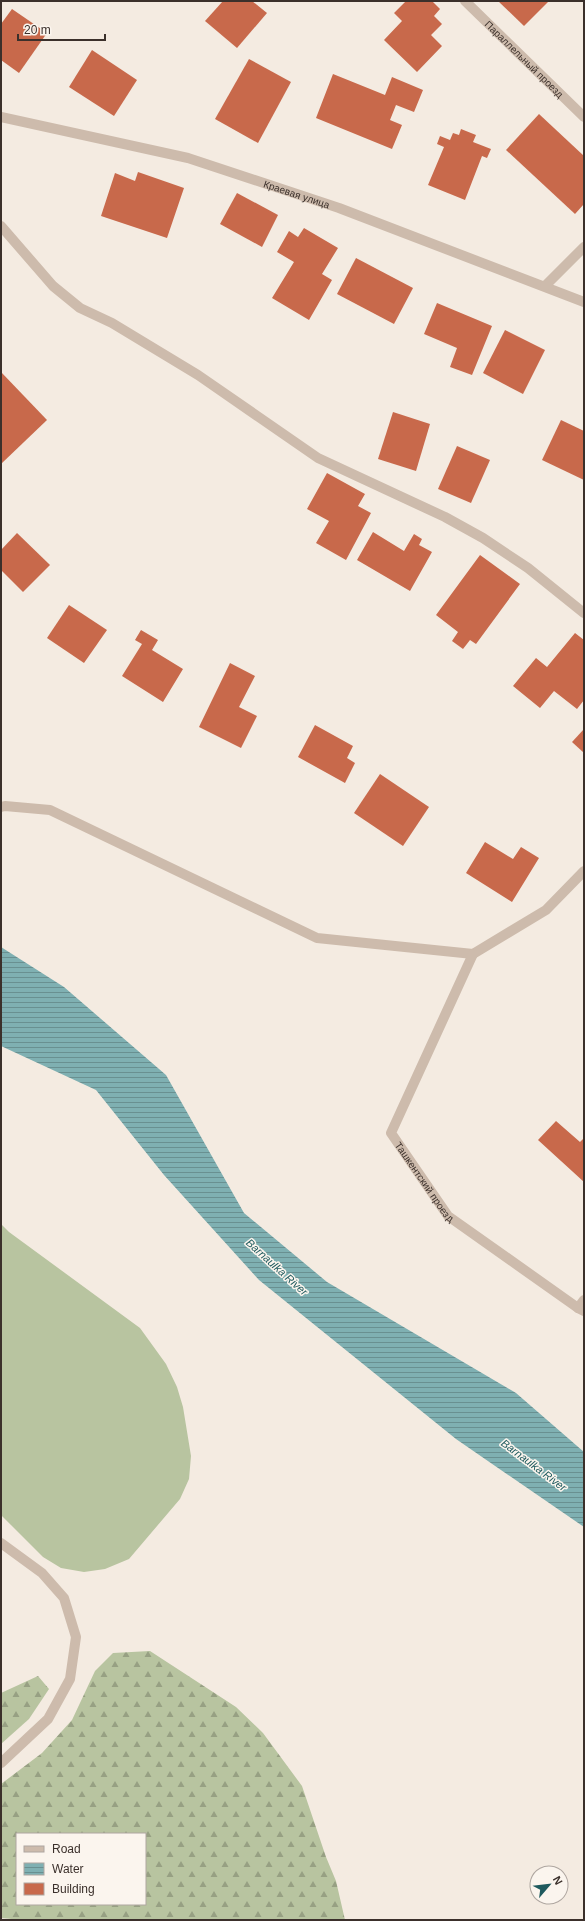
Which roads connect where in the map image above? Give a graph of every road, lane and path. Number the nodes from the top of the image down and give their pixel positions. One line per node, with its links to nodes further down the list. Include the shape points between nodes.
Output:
1 (465, 1): 3 (street, Параллельный проезд)
2 (1, 117): 6 (street, Краевая улица, via 188,158 339,208)
3 (584, 117)
4 (1, 226): 8 (street, via 53,286 80,308 112,323 198,375 318,458 445,517 483,538 528,568)
5 (584, 247): 6 (street)
6 (545, 286): 7 (street, Краевая улица)
7 (584, 302)
8 (584, 613)
9 (1, 807): 11 (street, via 50,810 318,938)
10 (584, 871): 11 (street, via 546,910)
11 (473, 954): 12 (street, Ташкентский проезд, via 391,1133 448,1216)
12 (582, 1306)
13 (1, 1543): 14 (street, via 42,1573 64,1598 76,1637 70,1679 48,1719)
14 (1, 1763)

